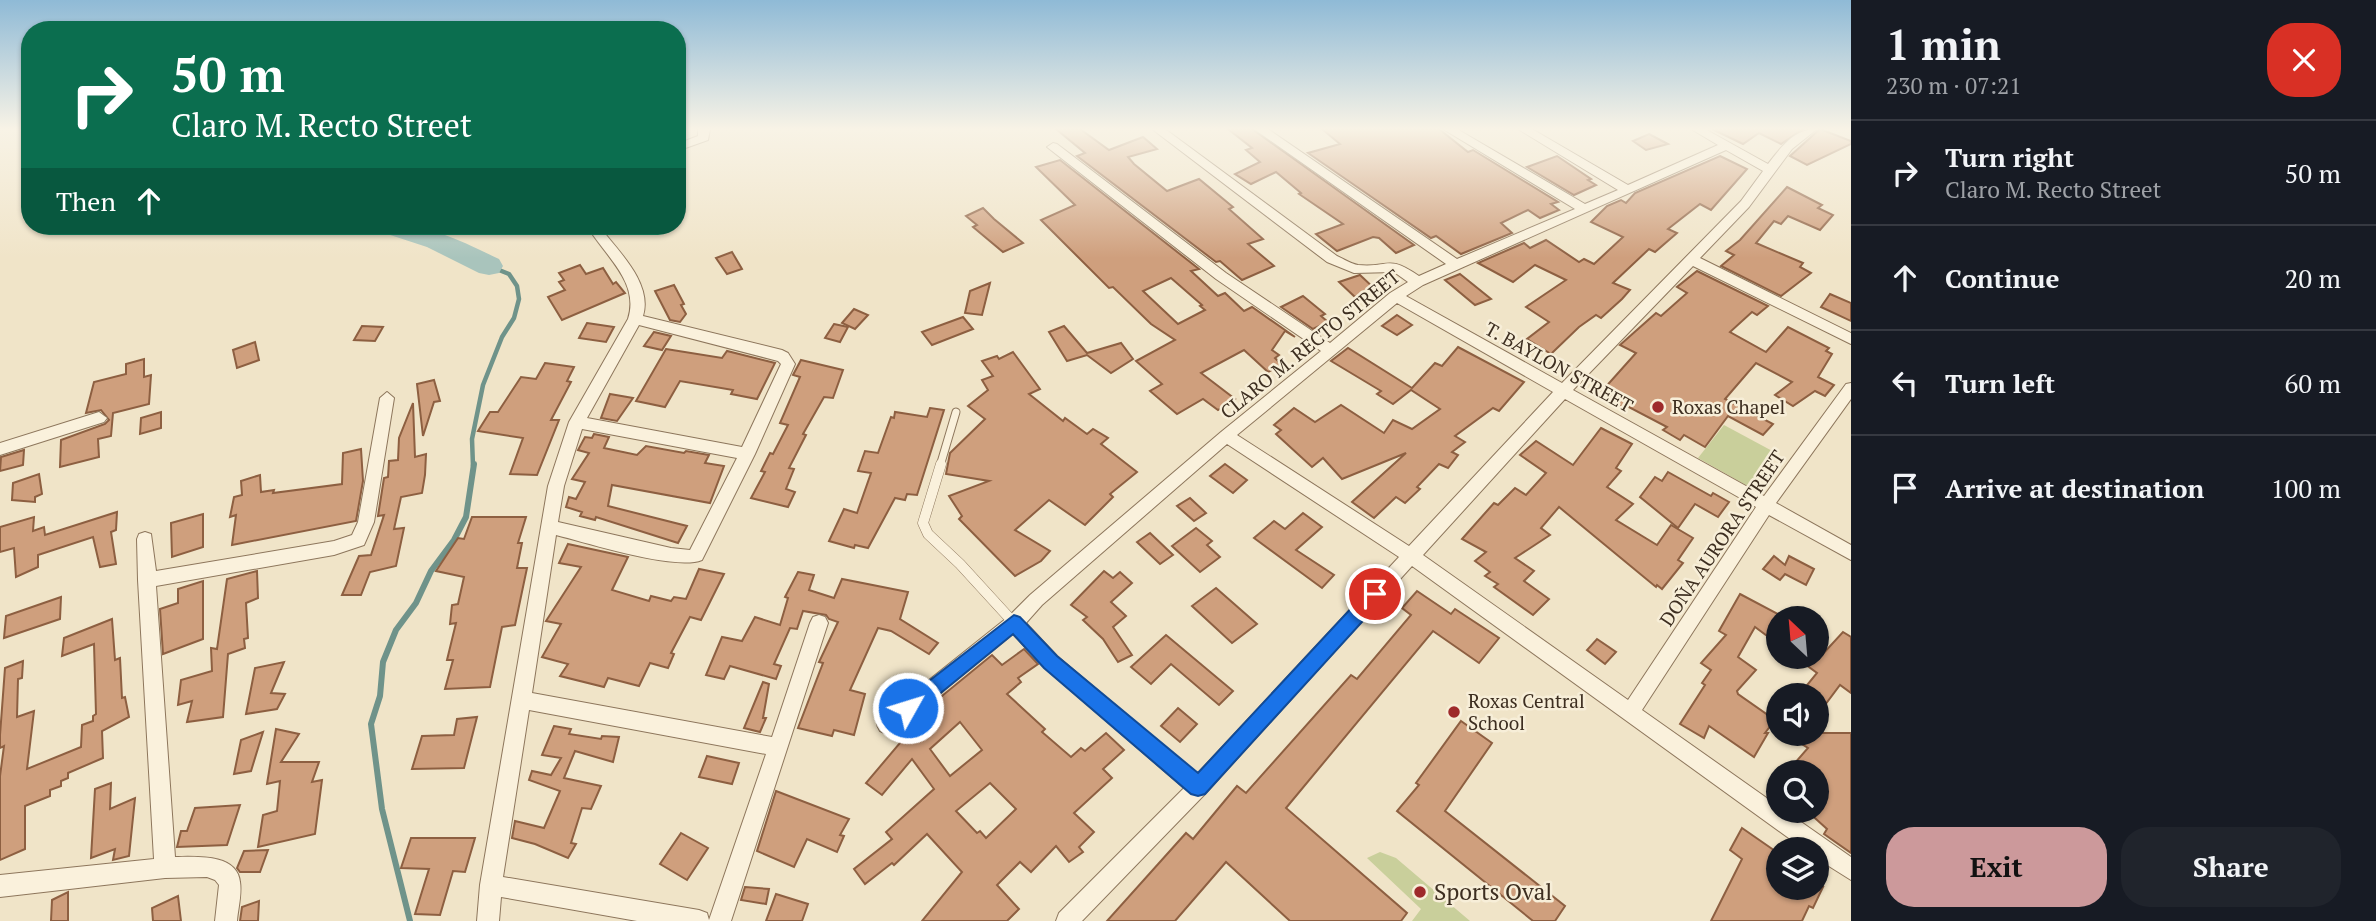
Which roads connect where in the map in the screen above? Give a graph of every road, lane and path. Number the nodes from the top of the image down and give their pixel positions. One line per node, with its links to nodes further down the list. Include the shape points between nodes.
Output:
1 (1086, 172): 17 (street, via 1221,276)
2 (1216, 172): 13 (street, via 1332,259 1354,269 1398,268)
3 (1322, 172): 12 (street)
4 (1522, 172): 9 (street)
5 (1597, 172): 8 (street)
6 (1670, 172): 8 (street, CLARO M. RECTO STREET)
7 (1769, 172): 11 (street, via 1745,204)
8 (1629, 191): 9 (street, CLARO M. RECTO STREET)
9 (1583, 208): 12 (street, CLARO M. RECTO STREET)
10 (599, 235): 15 (street, via 637,288)
11 (1690, 259): 16 (street); 19 (street)
12 (1456, 265): 13 (street, CLARO M. RECTO STREET)
13 (1418, 282): 14 (street, CLARO M. RECTO STREET)
14 (1395, 296): 17 (street, CLARO M. RECTO STREET); 19 (street, T. BAYLON STREET)
15 (635, 319): 23 (street); 26 (street, via 786,360)
16 (1851, 338)
17 (1330, 350): 24 (street, CLARO M. RECTO STREET)
18 (1851, 388): 27 (street, DOÑA AURORA STREET)
19 (1563, 391): 27 (street, T. BAYLON STREET); 31 (street)
20 (387, 398): 32 (street, via 366,522 358,540)
21 (956, 412): 34 (lane, via 923,523 928,534)
22 (99, 418): 25 (street)
23 (577, 422): 26 (street); 28 (street, via 556,486)
24 (1226, 436): 31 (street); 34 (street, CLARO M. RECTO STREET)
25 (0, 449)
26 (747, 454): 28 (street, via 700,551 691,557)
27 (1766, 505): 30 (street, T. BAYLON STREET); 36 (street, DOÑA AURORA STREET)
28 (551, 527): 35 (street)
29 (145, 539): 32 (street)
30 (1851, 552)
31 (1411, 556): 36 (street); 39 (street)
32 (147, 580): 40 (street)
33 (818, 623): 38 (street)
34 (1014, 623): 37 (street, CLARO M. RECTO STREET); 39 (street, via 1051,662)
35 (522, 699): 38 (street); 42 (street)
36 (1630, 713): 41 (street)
37 (887, 725)
38 (777, 747): 47 (street)
39 (1198, 787): 48 (street)
40 (165, 869): 43 (street); 44 (street, via 207,867 222,872 230,882)
41 (1851, 870)
42 (491, 885): 45 (street); 46 (street)
43 (0, 886)
44 (226, 921)
45 (488, 921)
46 (699, 921)
47 (720, 921)
48 (1067, 921)

